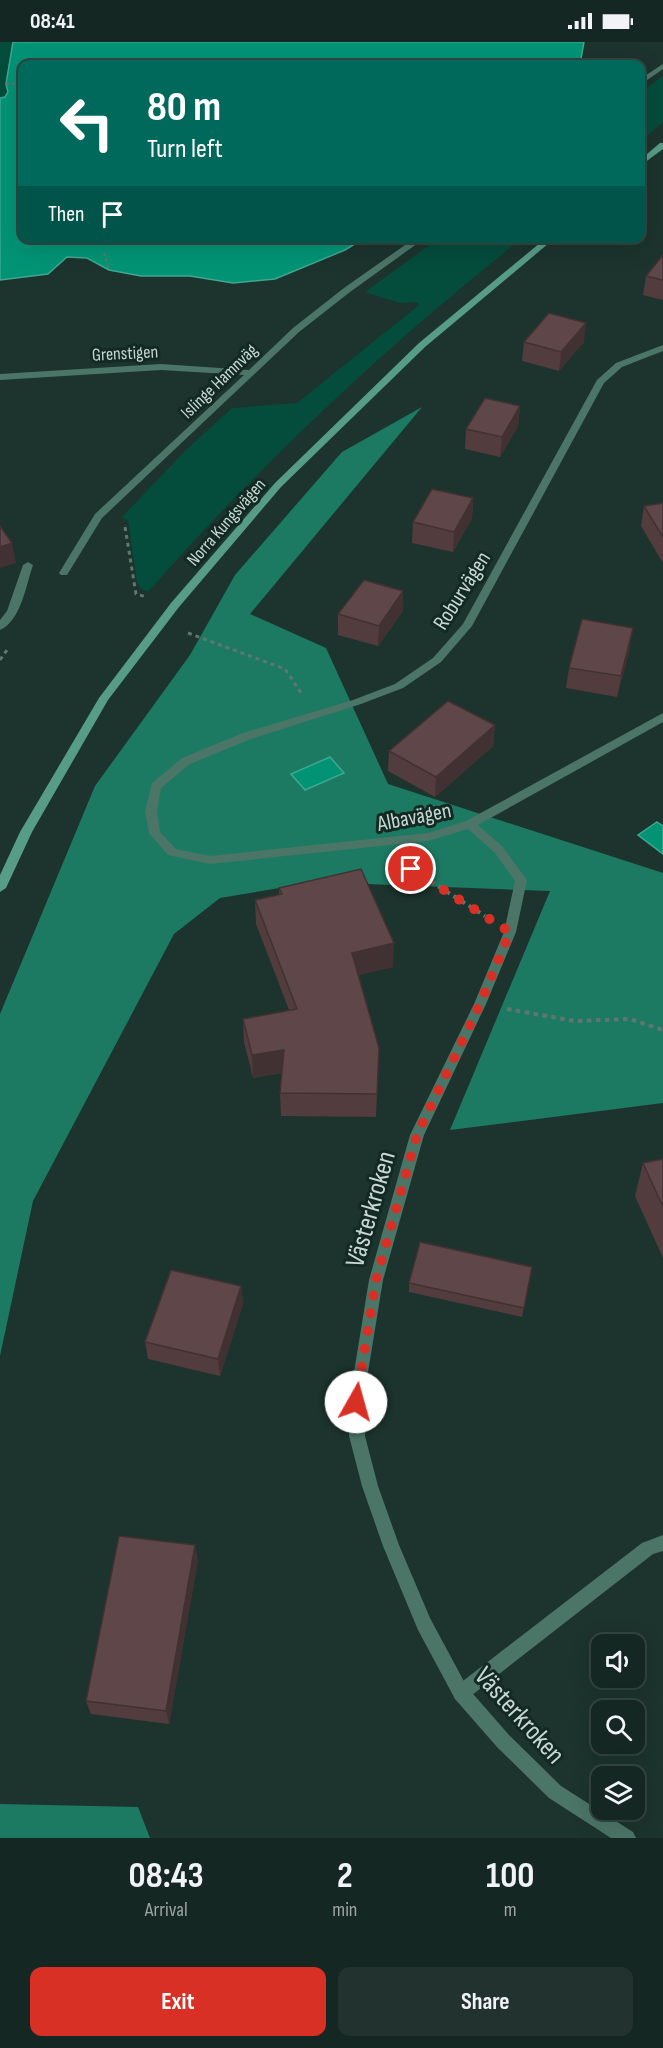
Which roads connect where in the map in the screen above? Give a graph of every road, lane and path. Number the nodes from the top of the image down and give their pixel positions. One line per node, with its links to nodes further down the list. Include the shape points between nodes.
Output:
1 (663, 66): 2 (street)
2 (645, 79)
3 (18, 82): 4 (path)
4 (6, 84)
5 (663, 145): 6 (main road)
6 (645, 160)
7 (414, 243): 12 (street, Islinge Hamnväg, via 296,330)
8 (544, 243): 17 (main road, Norra Kungsvägen, via 422,345 365,400 278,486)
9 (104, 253): 10 (path)
10 (109, 270)
11 (663, 348): 19 (street, Roburvägen, via 619,365 600,382 467,626 437,660 399,686)
12 (251, 373): 13 (street, Grenstigen, via 161,367); 14 (street, Islinge Hamnväg)
13 (0, 378)
14 (98, 516): 16 (street, Islinge Hamnväg); 17 (path, via 125,525 136,594)
15 (28, 565): 18 (street, via 12,612)
16 (64, 573)
17 (175, 605): 19 (path, via 196,611 188,634 285,669); 24 (main road, Norra Kungsvägen, via 104,698 26,832)
18 (0, 627)
19 (315, 714): 22 (street, Roburvägen, via 186,761 156,786 151,811)
20 (663, 717): 21 (street, Albavägen)
21 (470, 824): 23 (street, Albavägen, via 428,837); 25 (street, Västerkroken, via 500,850 521,880)
22 (155, 833): 23 (street, Albavägen, via 172,852 210,860)
23 (372, 844): 25 (path)
24 (0, 888)
25 (510, 932): 26 (street, Västerkroken)
26 (480, 1004): 27 (path, via 575,1021 630,1019); 29 (street, Västerkroken, via 417,1135 376,1280 356,1402 357,1436 391,1546 424,1624)
27 (663, 1030)
28 (663, 1544): 29 (street, via 648,1548)
29 (461, 1693): 30 (street, Västerkroken, via 502,1741 555,1792)
30 (627, 1838)

